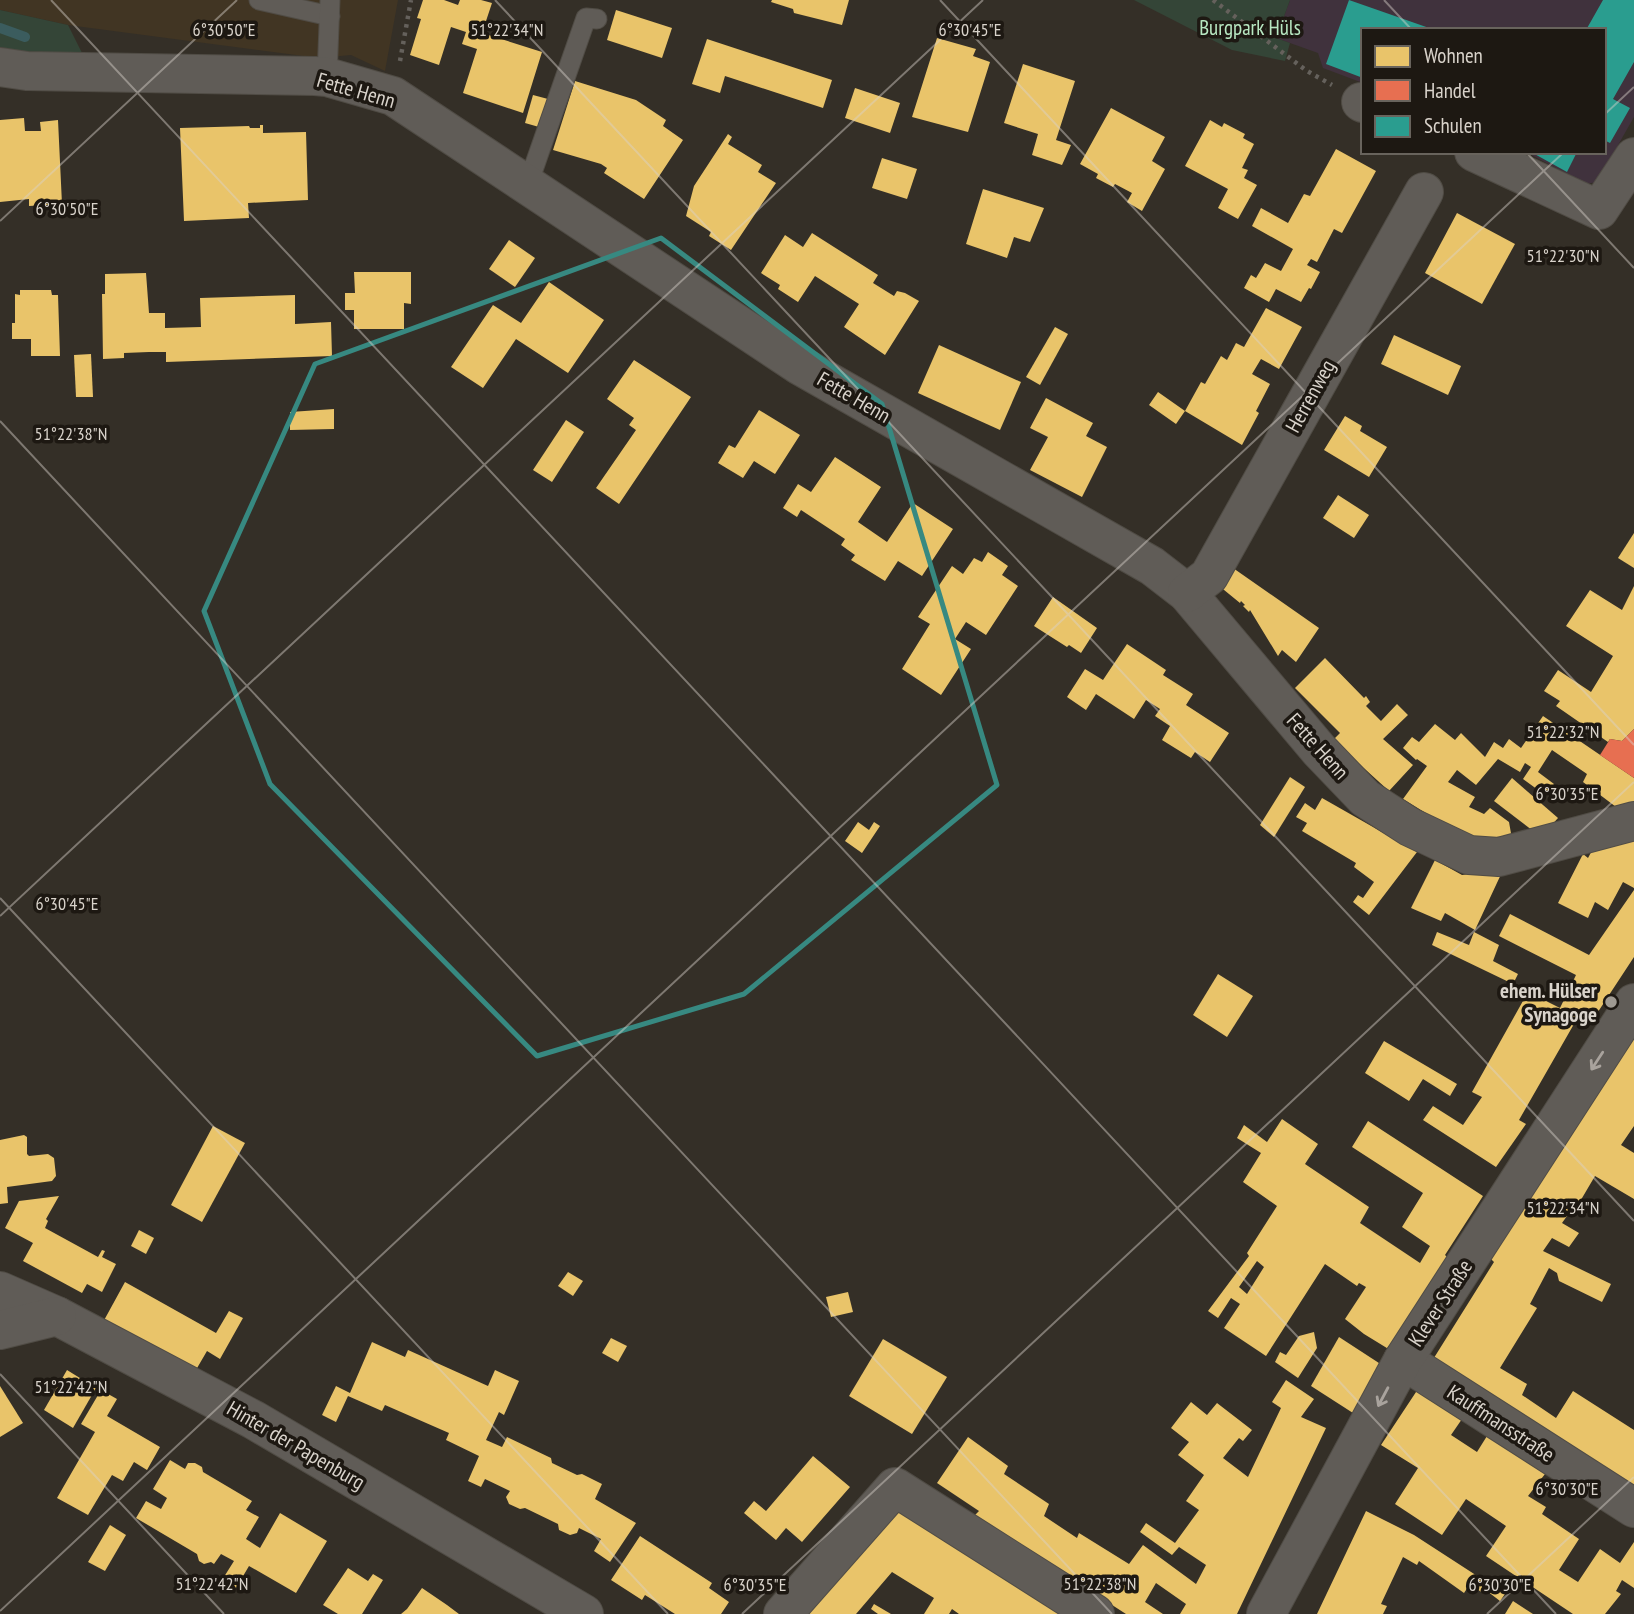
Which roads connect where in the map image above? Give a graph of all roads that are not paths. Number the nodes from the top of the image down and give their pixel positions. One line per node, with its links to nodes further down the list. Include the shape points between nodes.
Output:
1 (259, 0): 2 (lane)
2 (330, 8): 5 (lane)
3 (597, 19): 8 (lane, via 586,18)
4 (0, 66): 5 (street, Fette Henn, via 27,71)
5 (327, 77): 8 (street, Fette Henn, via 393,96)
6 (1478, 154): 7 (street, via 1599,210)
7 (1634, 157)
8 (528, 184): 10 (street, Fette Henn, via 799,365 1152,566)
9 (1424, 192): 10 (street, Herrenweg, via 1209,576)
10 (1187, 593): 11 (street, Fette Henn, via 1319,750 1365,798 1410,827 1469,855 1499,857)
11 (1634, 821)
12 (1634, 1003): 16 (street, Klever Straße, one-way to 16)
13 (0, 1291): 14 (street, Hinter der Papenburg)
14 (57, 1315): 15 (street); 18 (street, Hinter der Papenburg, via 254,1420)
15 (0, 1330)
16 (1403, 1360): 17 (street, Kauffmansstraße); 21 (street, Klever Straße, one-way to 21)
17 (1634, 1508)
18 (584, 1614)
19 (783, 1614): 20 (street, via 895,1488)
20 (1095, 1614)
21 (1266, 1614)

